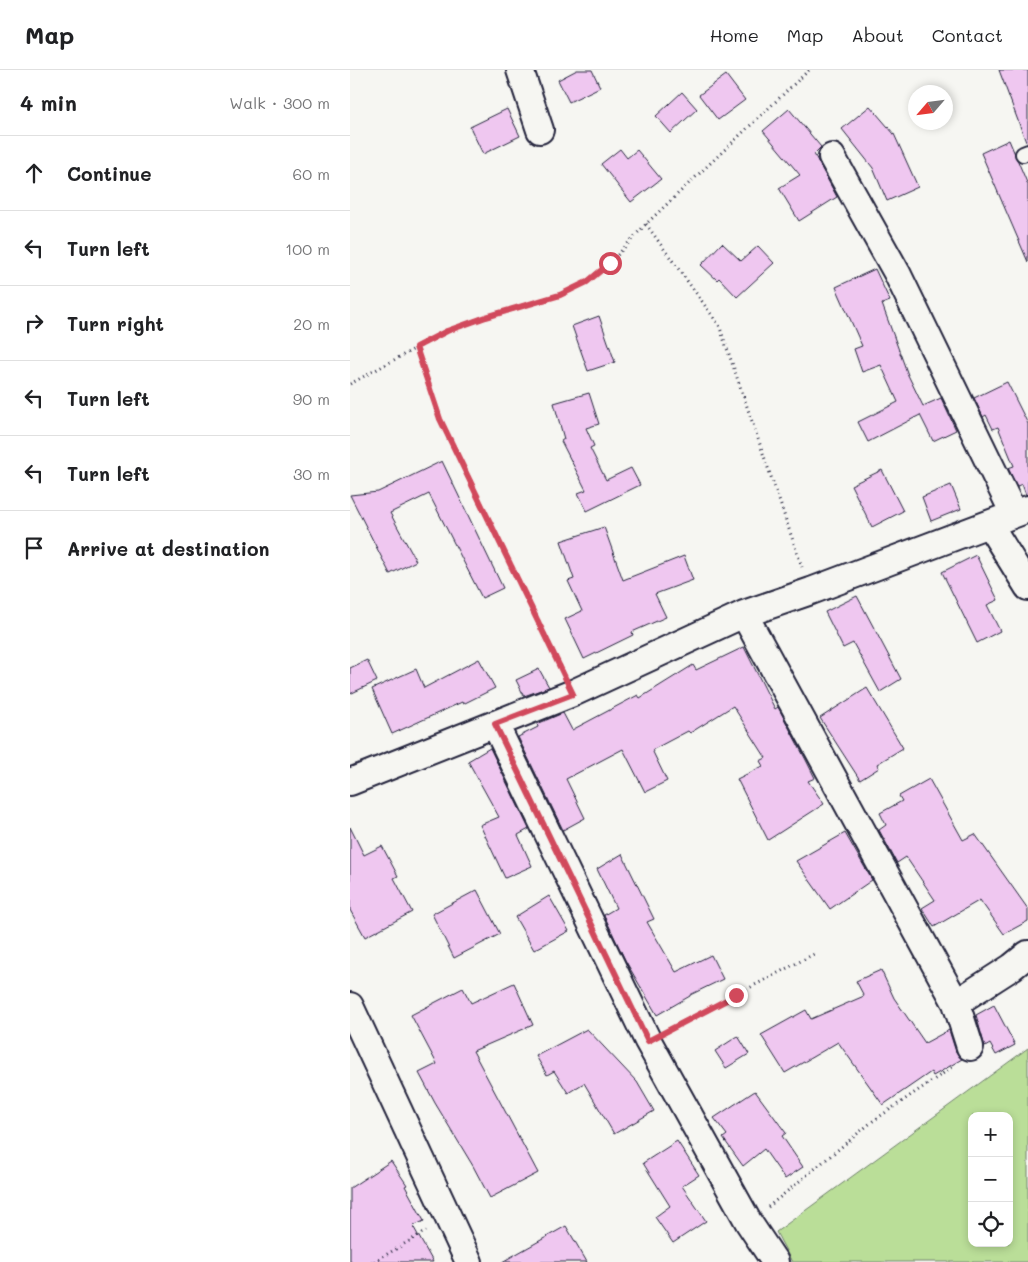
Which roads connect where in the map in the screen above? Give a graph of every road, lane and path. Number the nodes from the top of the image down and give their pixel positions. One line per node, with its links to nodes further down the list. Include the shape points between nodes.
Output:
1 (520, 70): 3 (street)
2 (809, 70): 5 (path)
3 (540, 130)
4 (832, 157): 8 (street, via 897,273)
5 (646, 224): 6 (path, via 610,263 587,282 560,295 447,331); 11 (path, via 719,325)
6 (416, 347): 7 (path); 13 (path, via 440,419)
7 (350, 384)
8 (1021, 512): 9 (street)
9 (989, 524): 10 (street); 11 (street)
10 (1028, 587)
11 (811, 591): 12 (street)
12 (744, 614): 13 (street); 18 (street)
13 (573, 694): 14 (street)
14 (495, 724): 15 (street); 20 (street)
15 (350, 782)
16 (816, 953): 20 (path)
17 (1028, 954): 18 (street)
18 (956, 1003): 21 (street)
19 (350, 1006): 22 (street)
20 (648, 1041): 23 (street)
21 (970, 1047): 23 (path, via 975,1052 873,1121)
22 (448, 1218): 24 (path); 25 (street)
23 (749, 1223): 26 (street)
24 (374, 1262)
25 (469, 1262)
26 (775, 1262)

